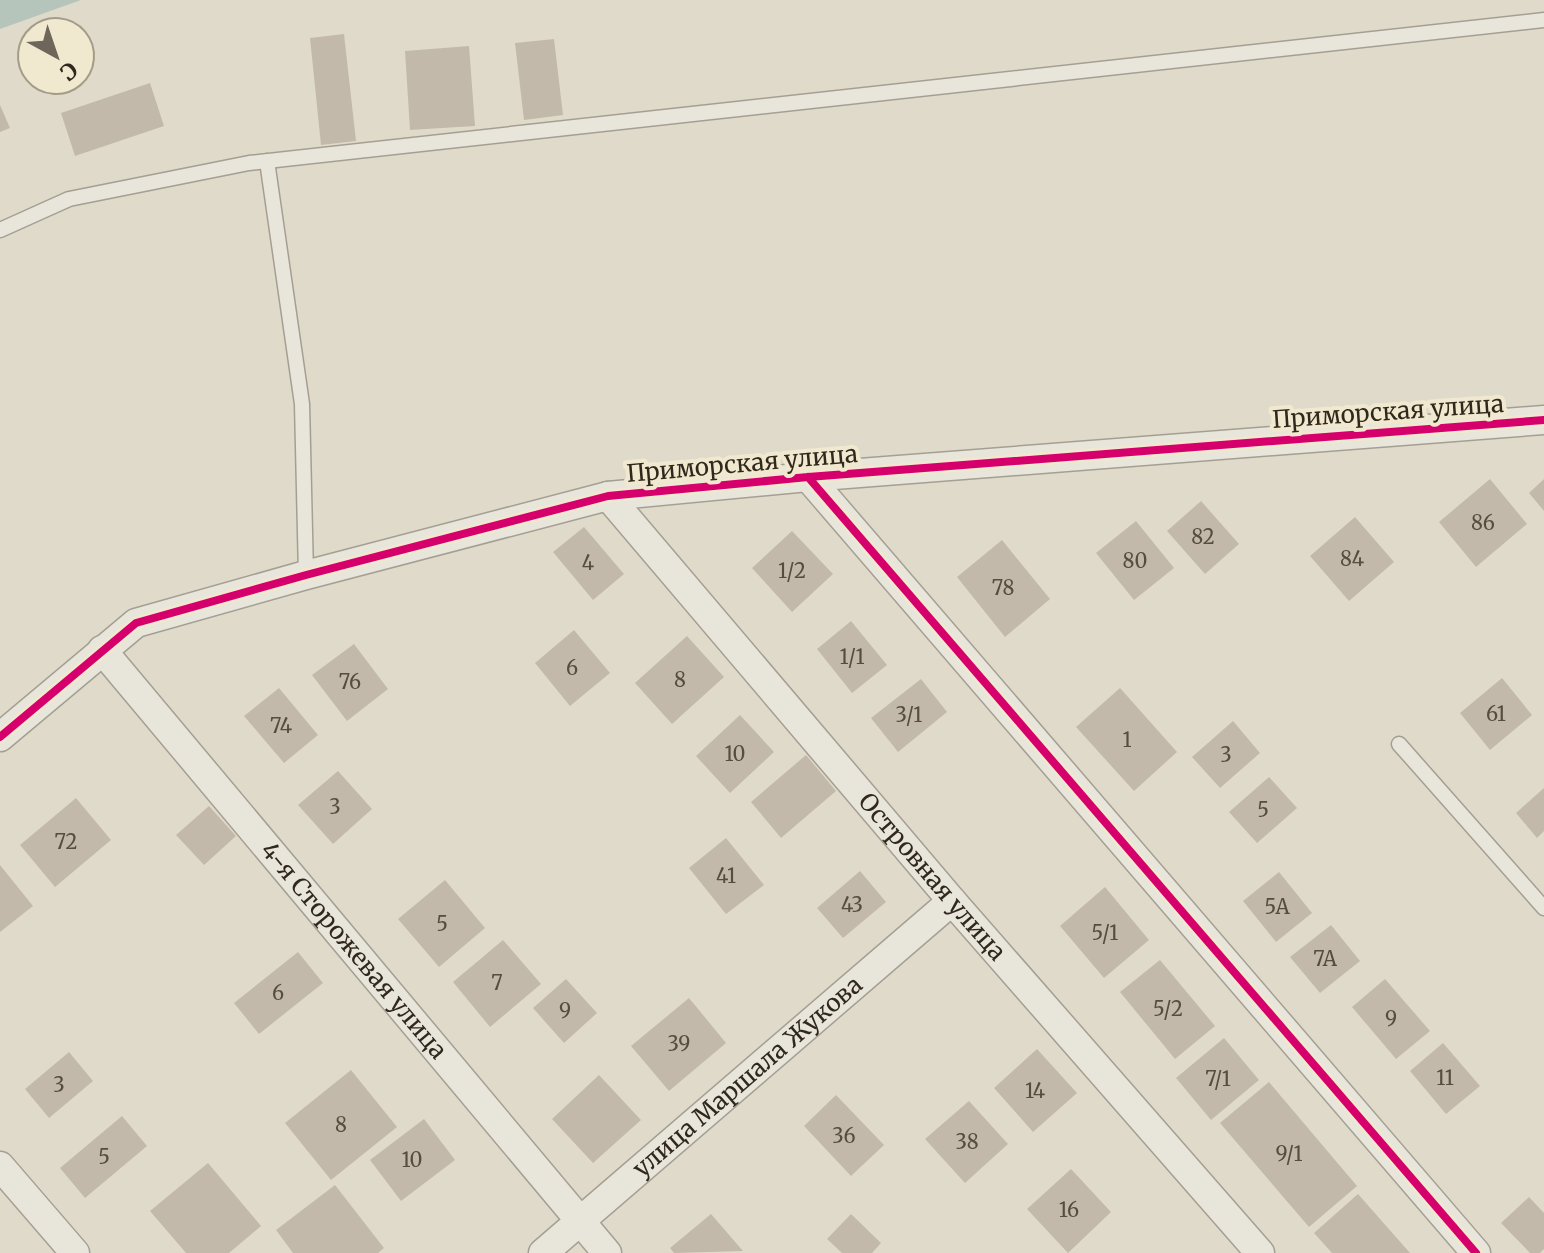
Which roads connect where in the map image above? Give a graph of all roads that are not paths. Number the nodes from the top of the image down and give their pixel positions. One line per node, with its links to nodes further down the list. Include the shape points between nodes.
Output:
1 (1544, 20): 2 (lane)
2 (267, 161): 3 (lane, via 69,199); 7 (lane, via 302,404)
3 (0, 230)
4 (1544, 420): 5 (street, Приморская улица)
5 (808, 477): 6 (street, Приморская улица); 19 (street)
6 (608, 496): 7 (street, Приморская улица); 11 (street, Островная улица)
7 (306, 575): 8 (street, Приморская улица, via 136,623)
8 (102, 650): 9 (street, Приморская улица); 14 (street, 4-я Сторожевая улица)
9 (0, 737)
10 (1399, 744): 12 (lane)
11 (952, 901): 14 (street, улица Маршала Жукова); 18 (street, Островная улица)
12 (1544, 908)
13 (0, 1166): 15 (street)
14 (580, 1222): 16 (street, улица Маршала Жукова); 17 (street, 4-я Сторожевая улица)
15 (75, 1253)
16 (543, 1253)
17 (607, 1253)
18 (1260, 1253)
19 (1476, 1253)

